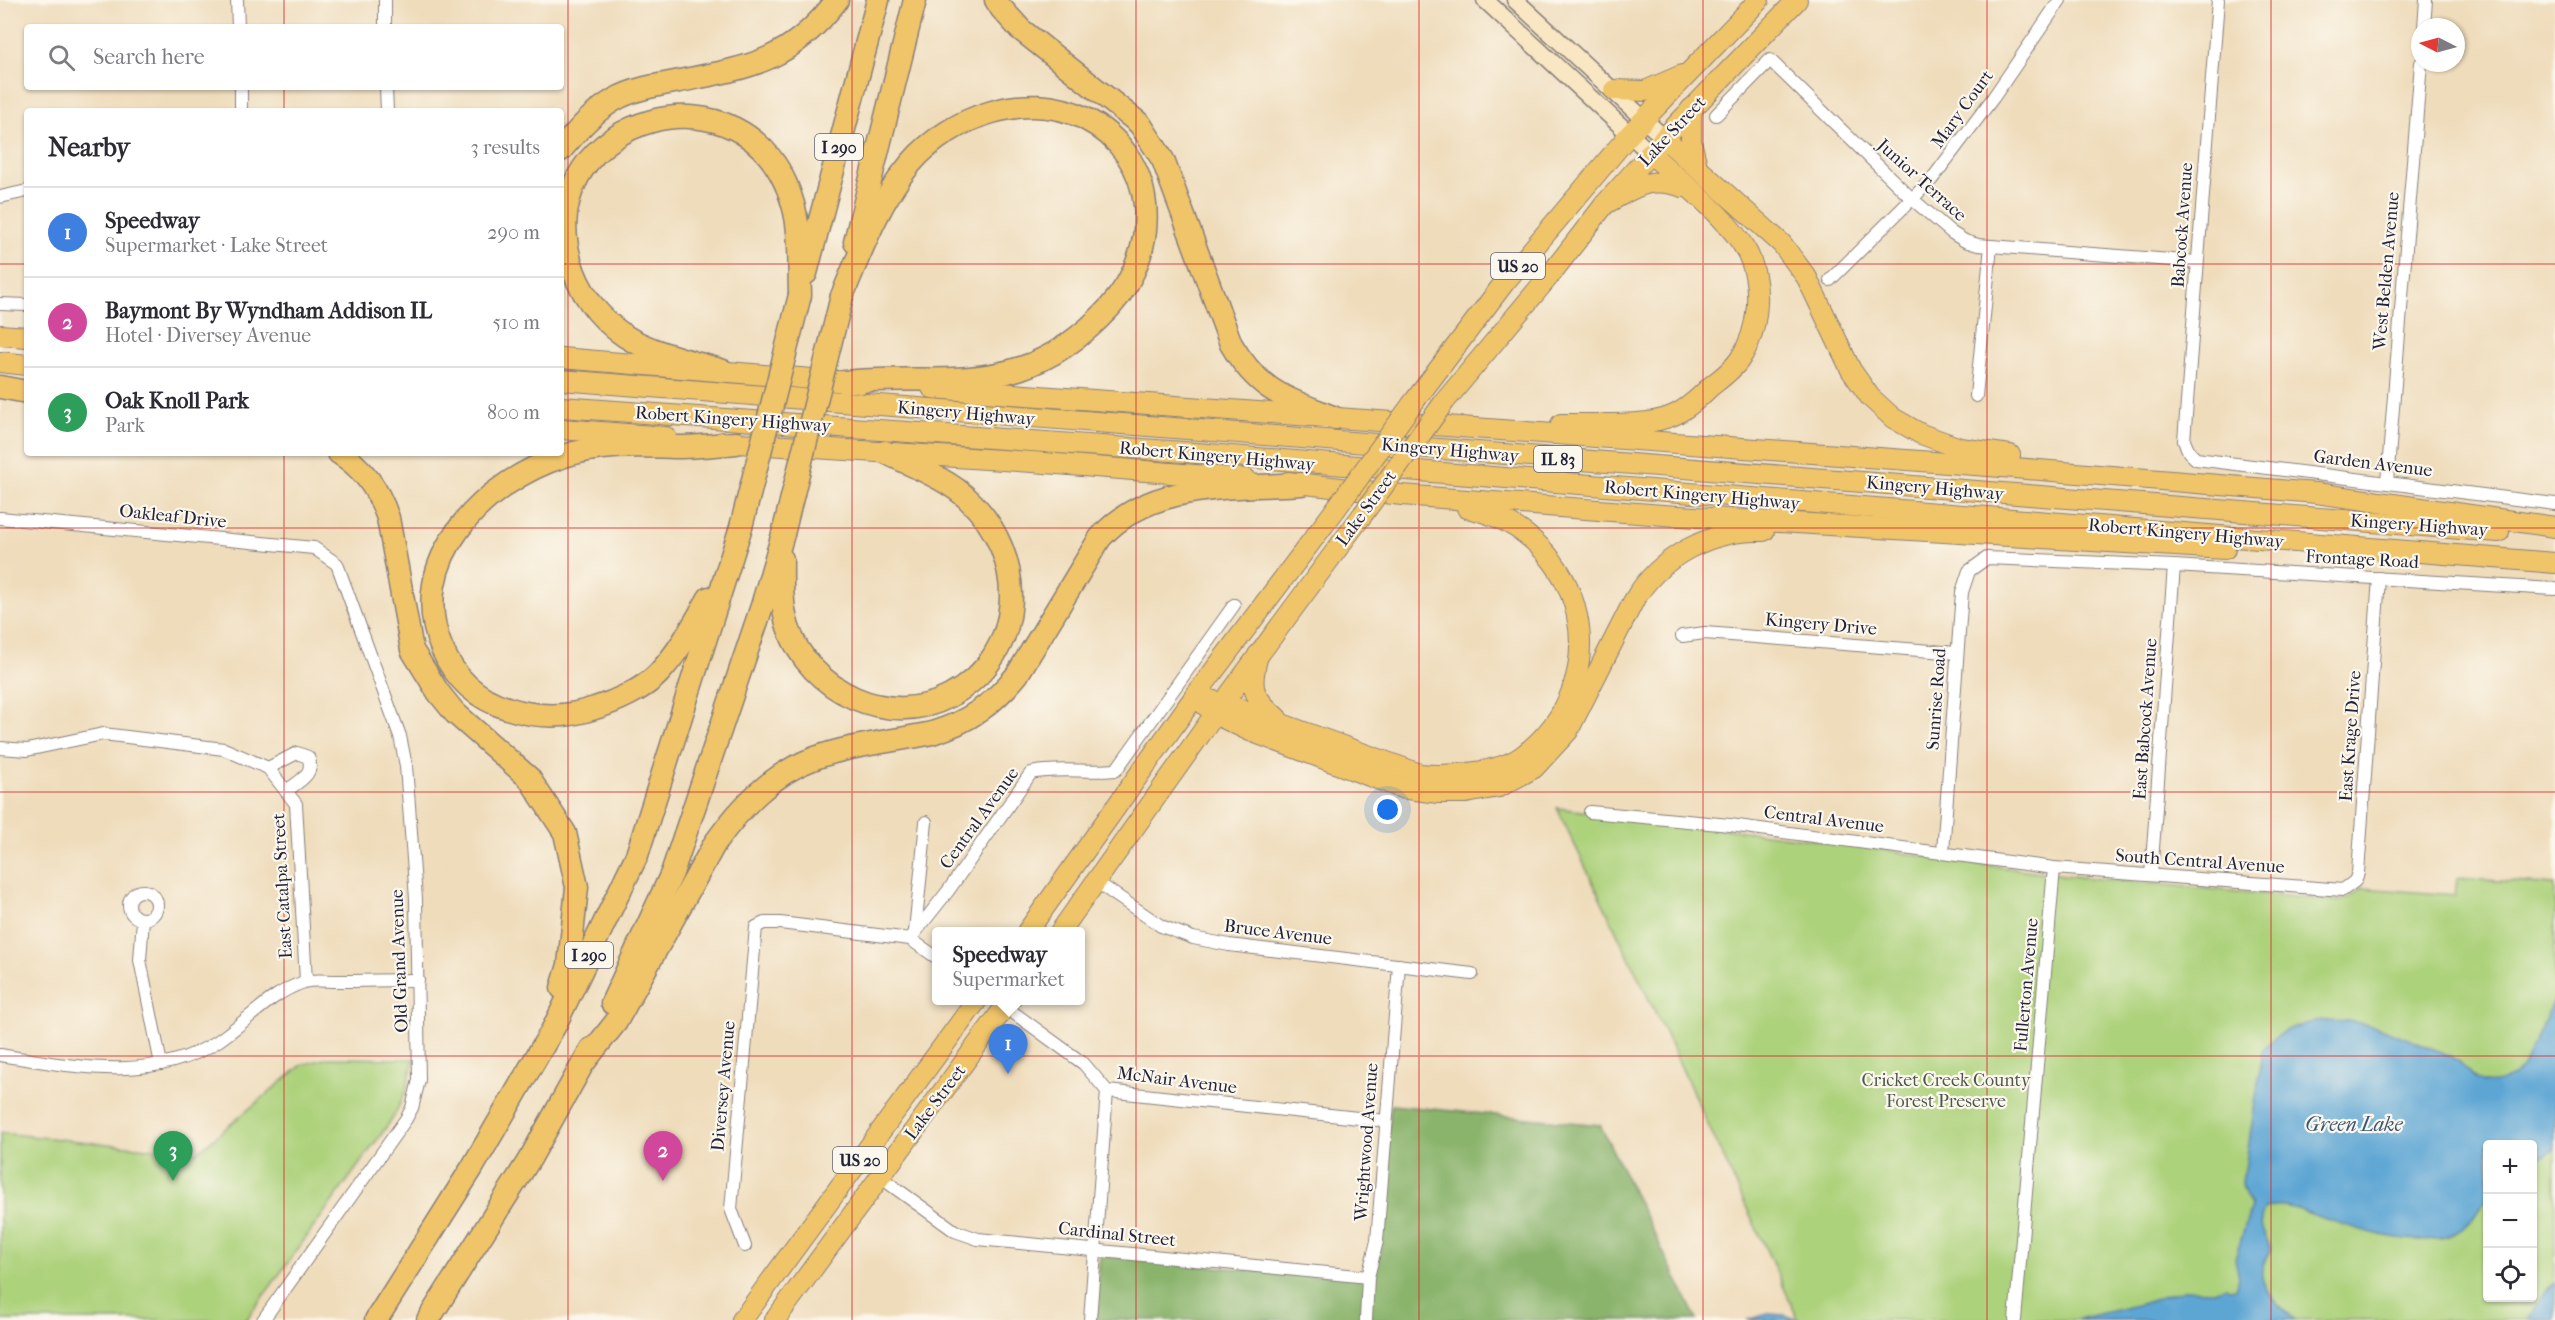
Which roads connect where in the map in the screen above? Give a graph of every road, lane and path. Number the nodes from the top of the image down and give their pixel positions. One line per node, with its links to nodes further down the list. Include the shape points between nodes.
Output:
1 (237, 0): 15 (street)
2 (385, 0): 16 (street)
3 (837, 0): 29 (highway, via 820,22 779,55 737,70 651,87 615,99 585,122)
4 (878, 0): 40 (highway, I 290)
5 (915, 0): 41 (highway, I 290)
6 (996, 0): 58 (highway, via 1020,29 1140,124 1163,160 1231,344 1243,364 1268,389)
7 (1485, 0): 27 (main road)
8 (1515, 0): 21 (main road)
9 (1759, 0): 17 (main road, Lake Street / US 20)
10 (1797, 0): 24 (main road, Lake Street / US 20)
11 (2060, 0): 35 (street, Mary Court, via 1993,98 1932,179)
12 (2218, 0): 38 (street, Babcock Avenue)
13 (2426, 0): 14 (street)
14 (2425, 18)
15 (238, 24)
16 (385, 24)
17 (1690, 71): 21 (main road, via 1646,91); 26 (main road, Lake Street / US 20)
18 (2420, 72): 68 (street, West Belden Avenue)
19 (241, 90): 22 (street)
20 (386, 90): 23 (street)
21 (1614, 90): 26 (main road)
22 (241, 108)
23 (387, 108)
24 (1691, 109): 28 (main road, Lake Street / US 20); 31 (main road, via 1691,141)
25 (1716, 115): 35 (street, Junior Terrace, via 1770,60)
26 (1644, 119): 27 (main road, Lake Street / US 20); 28 (main road)
27 (1629, 135): 30 (main road); 89 (main road, Lake Street / US 20, bridge, via 1504,283)
28 (1664, 138): 30 (main road, Lake Street / US 20); 31 (main road)
29 (564, 146)
30 (1650, 153): 32 (main road); 36 (main road, Lake Street / US 20)
31 (1697, 166): 67 (main road, via 1782,244 1806,278 1851,370 1870,397 1893,418 1921,434 1960,448 2094,463)
32 (1687, 188): 36 (main road, US 20, via 1659,181 1643,184); 59 (main road, via 1725,222 1748,254 1757,284 1755,319 1739,361 1674,415 1649,422)
33 (24, 192): 34 (street)
34 (0, 197)
35 (1911, 198): 37 (street, Junior Terrace, via 1965,241); 39 (street, Mary Court)
36 (1605, 204): 88 (main road, Lake Street / US 20, bridge, via 1445,401)
37 (1990, 246): 38 (street, Junior Terrace); 56 (street)
38 (2197, 262): 63 (street, Babcock Avenue, via 2184,441)
39 (1830, 280)
40 (800, 295): 51 (highway, via 794,206 776,164 752,140 716,121 675,116 630,128 602,146 578,178 567,216 567,250 578,283 598,313 627,337); 77 (highway, I 290, bridge)
41 (842, 296): 53 (highway, via 868,235 899,178 943,135 978,117 1026,107 1056,109 1082,117 1116,143 1134,170 1147,221 1138,264 1115,301 1073,340 1022,368 981,378 872,378); 74 (highway, I 290, bridge)
42 (0, 304): 43 (street)
43 (24, 305)
44 (0, 324): 45 (main road)
45 (24, 325)
46 (0, 335): 47 (main road)
47 (24, 337)
48 (564, 358): 51 (main road)
49 (0, 362): 50 (main road)
50 (24, 365)
51 (723, 371): 53 (main road)
52 (564, 380): 75 (main road, Kingery Highway / IL 83)
53 (845, 382): 58 (main road)
54 (0, 387): 55 (highway)
55 (24, 391)
56 (1976, 396)
57 (564, 407): 79 (main road, Robert Kingery Highway / IL 83, via 1195,453)
58 (1335, 418): 59 (main road)
59 (1460, 428): 67 (main road)
60 (564, 429): 61 (main road)
61 (736, 443): 62 (main road); 66 (highway, via 680,447 611,445)
62 (885, 452): 69 (main road); 74 (highway, via 966,497 1002,547 1011,583 1009,620 993,655 967,684 934,702 897,708 857,700 821,678 806,662 788,627 782,588)
63 (2189, 452): 68 (street, Garden Avenue, via 2196,459)
64 (343, 456): 114 (highway, via 357,467 381,498 412,650 421,667 455,713 529,778 565,833 577,887 569,966)
65 (563, 456): 77 (highway, via 514,479 473,512 446,550 433,594 437,637 454,672 491,703 527,715 576,715 617,701 657,675 691,630)
66 (564, 456)
67 (2178, 482): 73 (main road, via 2316,493)
68 (2387, 482): 71 (street, Garden Avenue)
69 (1301, 483): 70 (main road); 116 (highway, via 1193,491 1142,504 1111,525 1100,538 1017,675 980,713 932,733 815,758 763,788 731,820 715,843 616,1022)
70 (1402, 495): 76 (main road); 91 (main road, via 1497,517 1527,535 1548,554 1573,597 1579,626 1580,654 1569,697 1549,731 1520,758 1481,772 1420,774)
71 (2555, 504)
72 (0, 518): 81 (street, Oakleaf Drive, via 314,548)
73 (2555, 527)
74 (783, 534): 116 (highway, I 290, via 672,873)
75 (2555, 537)
76 (2010, 538): 79 (main road); 90 (main road, via 1758,531 1720,537 1679,553 1643,585 1568,731 1534,768 1499,787 1466,793 1401,788 1250,731)
77 (732, 558): 114 (highway, I 290, via 637,855)
78 (1987, 558): 82 (street, Frontage Road); 87 (street, Sunrise Road, via 1970,571 1962,592)
79 (2493, 559): 80 (main road, Robert Kingery Highway / IL 83)
80 (2555, 563)
81 (337, 564): 109 (street, Old Grand Avenue, via 400,736 406,766)
82 (2174, 566): 83 (street, Frontage Road); 99 (street, East Babcock Avenue)
83 (2379, 578): 84 (street, Frontage Road); 101 (street, East Krage Drive, via 2358,873 2355,881)
84 (2555, 589)
85 (1234, 605): 105 (street, Central Avenue, via 1116,770 1050,769 1031,773)
86 (1682, 636): 87 (street, Kingery Drive, via 1705,633)
87 (1957, 653): 97 (street, Sunrise Road)
88 (1258, 655): 90 (main road, Lake Street / US 20); 91 (main road, via 1254,693)
89 (1195, 696): 90 (main road); 103 (main road, Lake Street / US 20)
90 (1218, 709): 91 (main road); 100 (main road, Lake Street / US 20)
91 (1284, 724)
92 (0, 748): 93 (street, via 27,750 103,734 224,749)
93 (268, 768): 94 (street, East Catalpa Street); 94 (street, via 297,753 308,757 310,771)
94 (286, 791): 110 (street, East Catalpa Street, via 296,804)
95 (1590, 812): 97 (street, Central Avenue)
96 (926, 822): 105 (street)
97 (1943, 852): 98 (street, Central Avenue)
98 (2054, 868): 99 (street, South Central Avenue); 124 (street, Fullerton Avenue)
99 (2151, 875): 101 (street, South Central Avenue)
100 (1095, 881): 104 (main road, Lake Street / US 20); 107 (street, Bruce Avenue, via 1161,926 1193,938)
101 (2343, 890)
102 (143, 919): 117 (street, via 140,960)
103 (1031, 927)
104 (1063, 927)
105 (913, 936): 106 (street); 121 (street, Diversey Avenue, via 780,923 756,927 731,1209)
106 (932, 953)
107 (1399, 965): 108 (street, Bruce Avenue); 119 (street, Wrightwood Avenue)
108 (1472, 974)
109 (418, 980): 110 (street); 125 (street, Old Grand Avenue, via 420,1069 412,1108)
110 (306, 981): 117 (street, via 272,997 218,1042)
111 (973, 1005): 128 (main road, Lake Street / US 20)
112 (1003, 1005): 120 (main road, Lake Street / US 20)
113 (1007, 1005): 118 (street, McNair Avenue, via 1084,1064)
114 (548, 1037): 126 (highway, I 290, via 472,1168)
115 (0, 1055): 117 (street, via 70,1066 128,1069)
116 (585, 1061): 127 (highway, I 290, via 531,1157)
117 (161, 1064)
118 (1107, 1091): 119 (street, McNair Avenue); 122 (street)
119 (1386, 1121): 123 (street, Wrightwood Avenue, via 1377,1241)
120 (880, 1178): 122 (street, Cardinal Street, via 955,1231 978,1239); 129 (main road, Lake Street / US 20)
121 (745, 1246)
122 (1096, 1251): 123 (street, Cardinal Street); 130 (street)
123 (1368, 1277): 131 (street, Wrightwood Avenue)
124 (2015, 1319)
125 (263, 1320)
126 (376, 1320)
127 (428, 1320)
128 (742, 1320)
129 (775, 1320)
130 (1090, 1320)
131 (1366, 1320)

